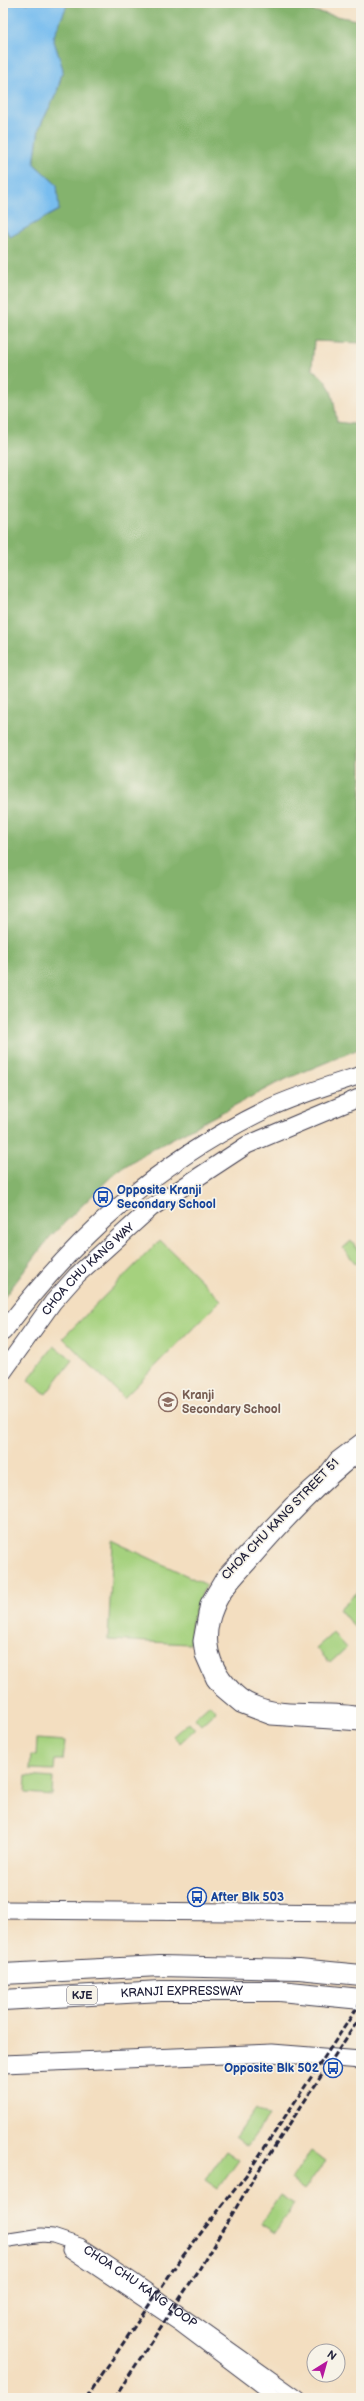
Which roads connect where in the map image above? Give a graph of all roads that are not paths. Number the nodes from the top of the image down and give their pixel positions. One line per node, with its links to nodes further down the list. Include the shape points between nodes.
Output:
1 (361, 1075): 3 (main road, CHOA CHU KANG WAY, via 268,1109 169,1167 125,1200 68,1253 37,1287)
2 (361, 1097): 4 (main road, CHOA CHU KANG WAY, via 247,1145 151,1208 77,1275 48,1308)
3 (3, 1332)
4 (3, 1372)
5 (361, 1440): 8 (street, CHOA CHU KANG STREET 51, via 336,1459 324,1475 291,1504 223,1576 207,1603 200,1641 202,1655 213,1680 240,1706 271,1718)
6 (361, 1453): 7 (street, CHOA CHU KANG STREET 51, via 308,1498 232,1584 217,1607 210,1643 219,1671 237,1692 254,1703 280,1709)
7 (361, 1714)
8 (361, 1724)
9 (3, 1910): 10 (main road)
10 (361, 1913)
11 (3, 1974): 12 (highway, KRANJI EXPRESSWAY / KJE, via 160,1966 299,1969)
12 (361, 1975)
13 (361, 1999): 14 (highway, KRANJI EXPRESSWAY / KJE, via 280,1991 160,1991)
14 (3, 2000)
15 (361, 2060): 16 (main road, via 272,2053)
16 (3, 2064)
17 (3, 2241): 18 (street, CHOA CHU KANG LOOP)
18 (23, 2242): 19 (street, CHOA CHU KANG LOOP, via 54,2236); 20 (street, CHOA CHU KANG LOOP); 21 (street, CHOA CHU KANG LOOP, via 50,2244 72,2251)
19 (80, 2245): 21 (street); 22 (street, CHOA CHU KANG LOOP)
20 (3, 2250)
21 (93, 2265): 22 (street, CHOA CHU KANG LOOP)
22 (261, 2378): 23 (street, CHOA CHU KANG LOOP); 24 (street, CHOA CHU KANG LOOP)
23 (277, 2398)
24 (300, 2398)

